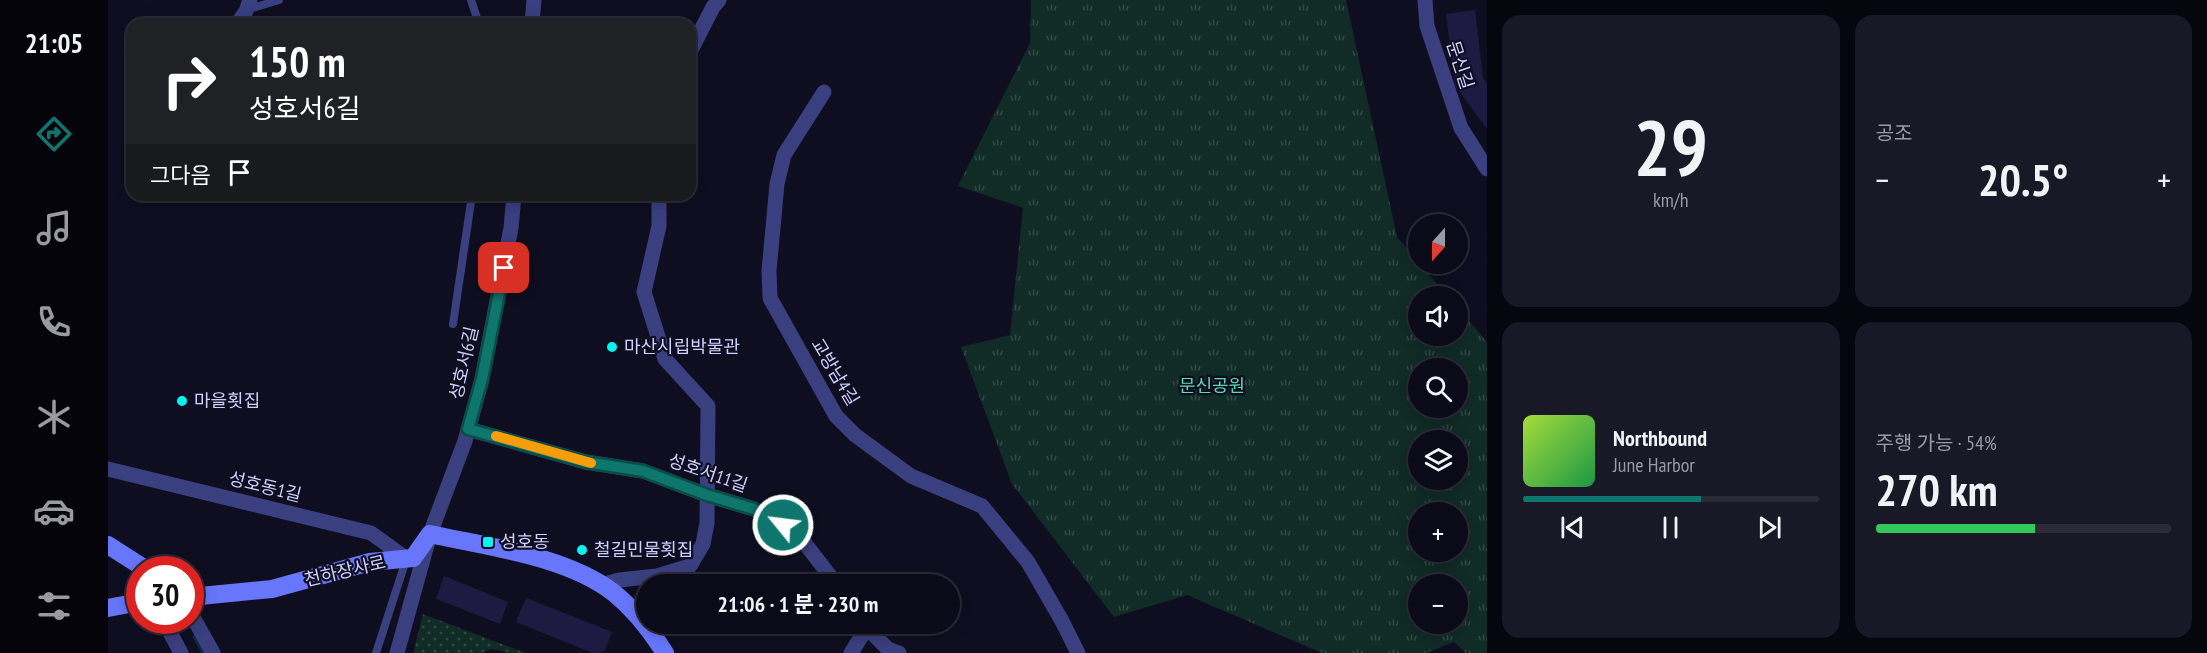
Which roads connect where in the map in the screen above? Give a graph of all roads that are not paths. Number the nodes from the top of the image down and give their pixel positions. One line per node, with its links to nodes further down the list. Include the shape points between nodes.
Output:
1 (279, 0): 6 (lane)
2 (471, 0): 8 (lane)
3 (534, 0): 9 (street)
4 (1425, 0): 12 (street, 문신길, via 1427,26 1461,128)
5 (713, 2): 10 (street)
6 (248, 5): 7 (street)
7 (240, 18)
8 (477, 18)
9 (532, 18)
10 (696, 39)
11 (824, 92): 42 (street, 교방남4길, via 784,155 768,271 770,298 836,416 911,476 982,506 1028,562)
12 (1487, 169)
13 (471, 201): 16 (lane)
14 (514, 201): 17 (street, 성호서6길, via 512,228 484,371)
15 (659, 201): 19 (street, via 659,226 644,292 665,359 708,406)
16 (453, 324)
17 (468, 429): 19 (street, 성호서11길, via 586,462 643,471); 20 (street, 성호서6길)
18 (108, 469): 23 (street, 성호동1길, via 370,533)
19 (707, 495): 24 (street, 성호서11길, via 754,509 797,533); 25 (street, via 703,544 690,566)
20 (430, 534): 23 (main road, 천하장사로, via 413,558); 25 (main road, via 547,561); 38 (street, 성호서6길)
21 (108, 545): 22 (main road)
22 (126, 557)
23 (406, 559): 26 (main road, 천하장사로, via 370,562 272,589); 37 (lane)
24 (829, 574)
25 (602, 585): 39 (main road, via 639,616)
26 (204, 596)
27 (108, 600): 28 (main road)
28 (126, 601)
29 (126, 605): 30 (main road)
30 (108, 608)
31 (171, 634): 35 (street)
32 (202, 634): 36 (street)
33 (860, 634): 40 (street)
34 (872, 634): 41 (street)
35 (181, 653)
36 (213, 653)
37 (376, 653)
38 (397, 653)
39 (665, 653)
40 (851, 653)
41 (899, 653)
42 (1078, 653)

